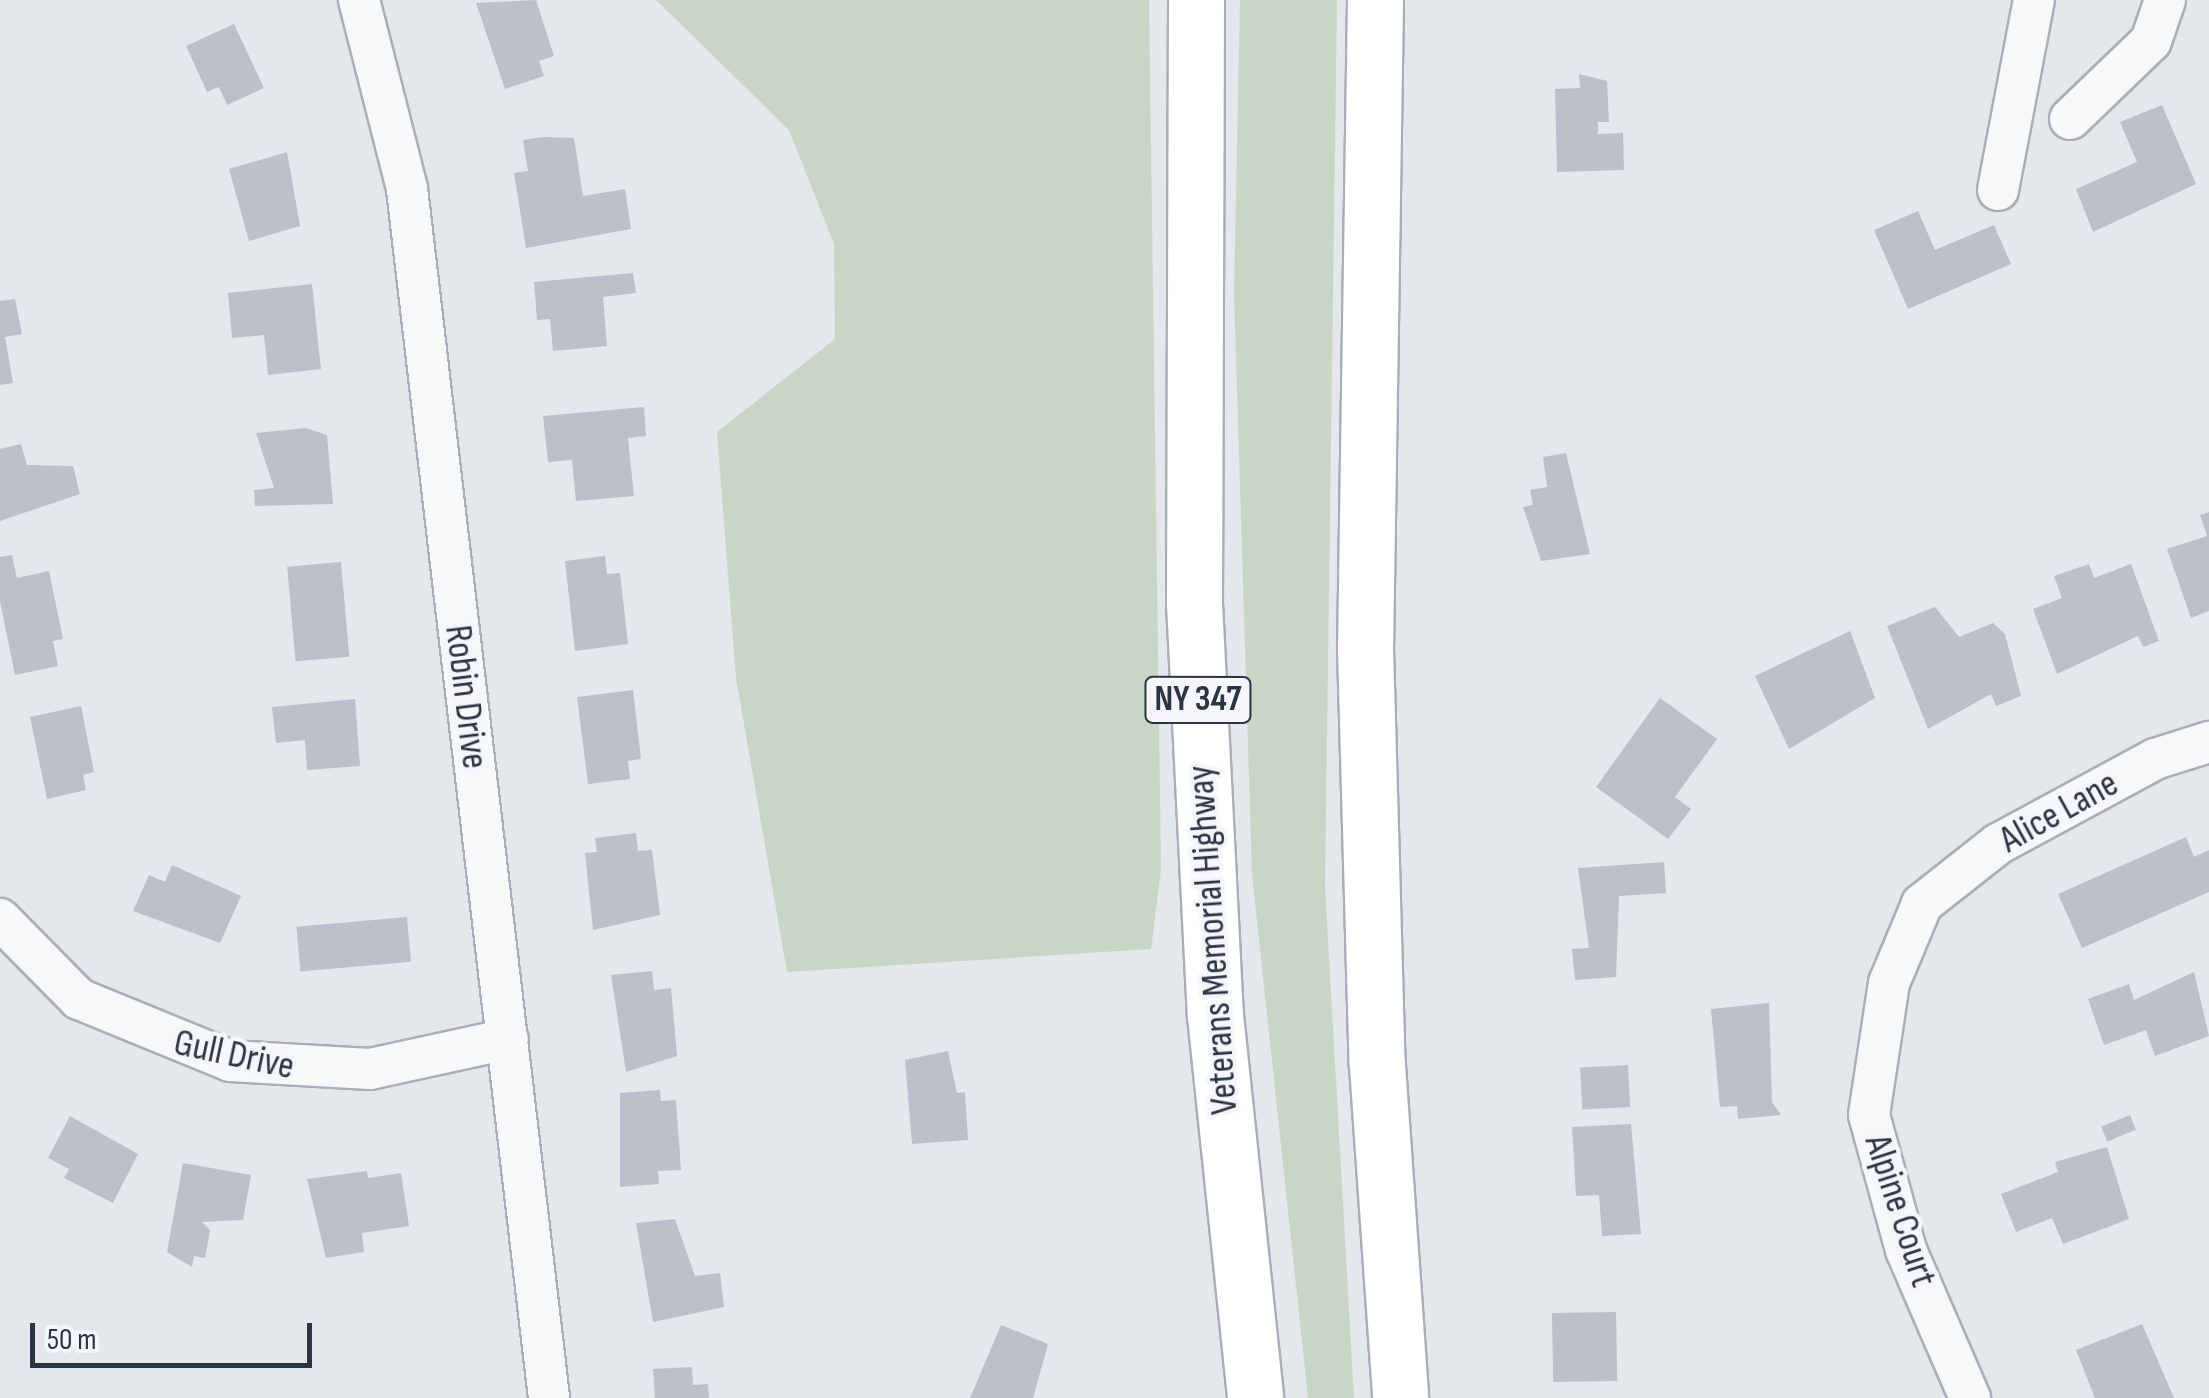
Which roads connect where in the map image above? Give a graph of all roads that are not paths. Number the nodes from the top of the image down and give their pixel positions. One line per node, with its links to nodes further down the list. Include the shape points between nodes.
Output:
1 (359, 0): 11 (street, Robin Drive, via 408,189)
2 (1196, 0): 13 (highway, Veterans Memorial Highway / NY 347, via 1194,603 1216,1014)
3 (1375, 0): 14 (highway, via 1365,648 1377,1065)
4 (2034, 0): 7 (street)
5 (2166, 0): 6 (street, via 2151,42)
6 (2070, 119)
7 (1998, 190)
8 (2209, 742): 9 (street, Alice Lane, via 2156,759 1998,844)
9 (1922, 904): 15 (street, Alpine Court, via 1884,1000 1870,1115 1906,1250)
10 (0, 919): 11 (street, Gull Drive, via 79,999 230,1061 370,1069)
11 (508, 1039): 12 (street, Robin Drive)
12 (549, 1398)
13 (1255, 1398)
14 (1400, 1398)
15 (1970, 1398)

